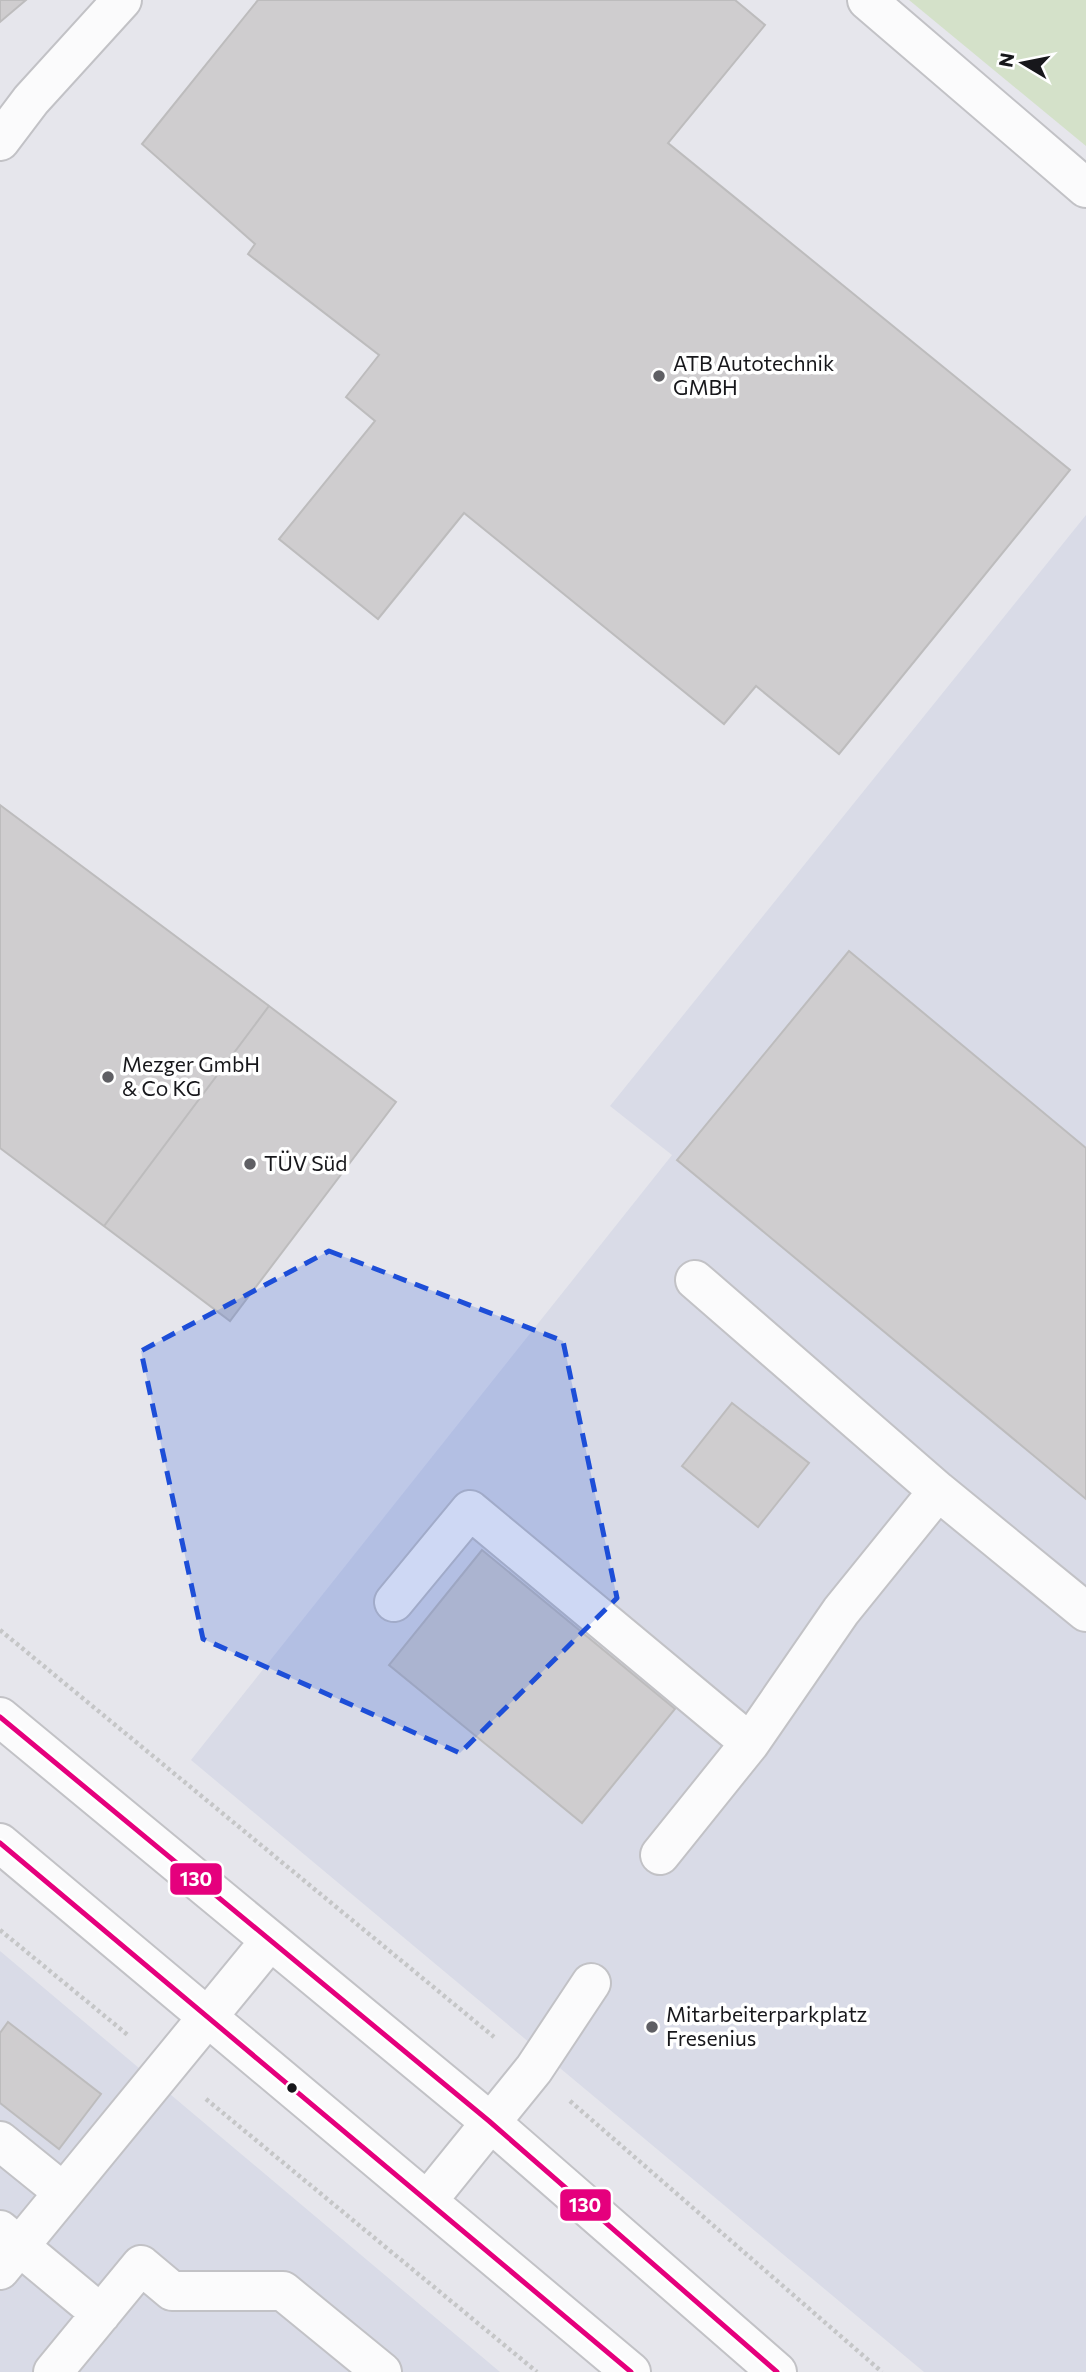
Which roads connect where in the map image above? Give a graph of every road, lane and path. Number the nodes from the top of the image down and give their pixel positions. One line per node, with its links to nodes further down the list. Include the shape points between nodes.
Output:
1 (122, 0): 3 (street)
2 (867, 0): 4 (street)
3 (0, 141)
4 (1086, 187)
5 (695, 1280): 6 (street)
6 (938, 1491): 8 (street); 11 (street, via 841,1611)
7 (394, 1602): 11 (street, via 470,1510)
8 (1086, 1612)
9 (0, 1630): 19 (path)
10 (0, 1717): 15 (street)
11 (750, 1743): 13 (street)
12 (0, 1843): 17 (street)
13 (660, 1855)
14 (0, 1930): 18 (path)
15 (269, 1942): 17 (street); 20 (street)
16 (592, 1983): 19 (street)
17 (207, 2019): 18 (street); 23 (street)
18 (167, 2066): 22 (street); 28 (path)
19 (534, 2069): 20 (street); 31 (path)
20 (489, 2121): 23 (street); 30 (street)
21 (0, 2141): 22 (street)
22 (63, 2192): 24 (street)
23 (428, 2200): 29 (street)
24 (6, 2249): 25 (street)
25 (101, 2314): 26 (street); 27 (street, via 141,2265 172,2291 283,2291)
26 (53, 2372)
27 (382, 2372)
28 (537, 2372)
29 (631, 2372)
30 (777, 2372)
31 (881, 2372)

